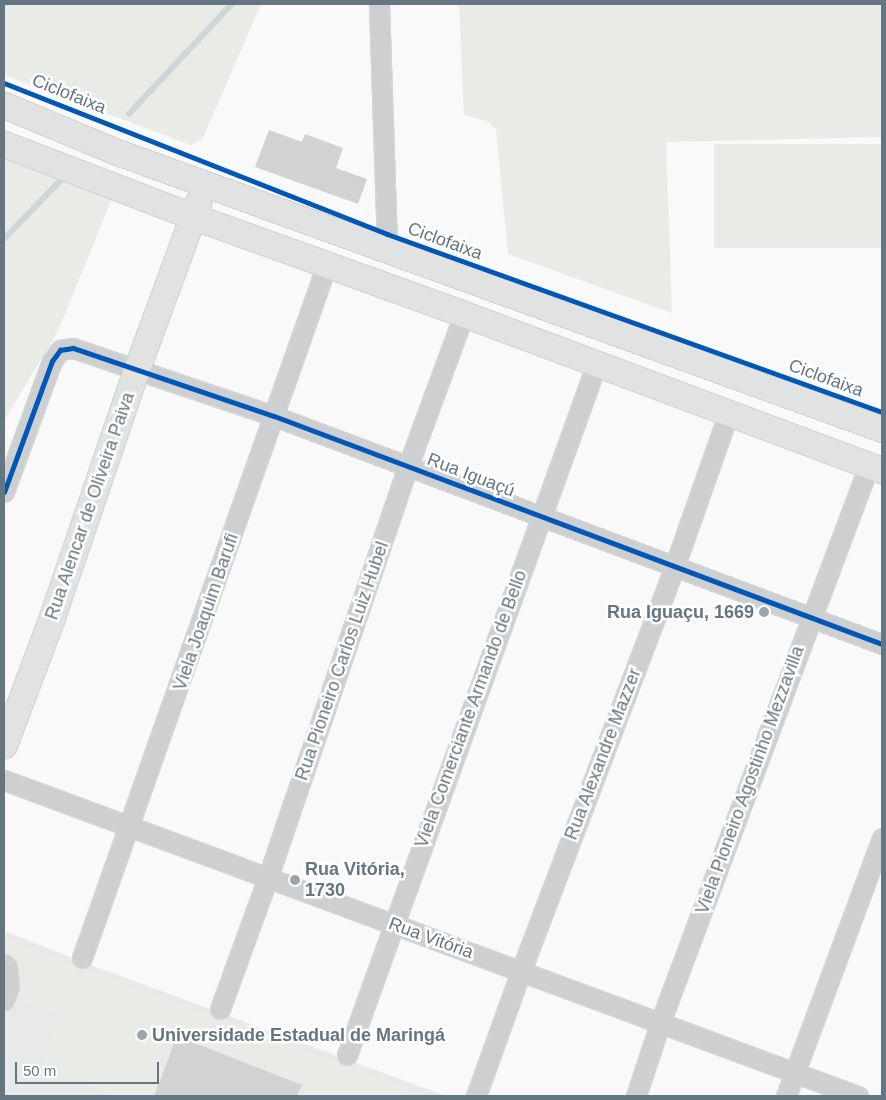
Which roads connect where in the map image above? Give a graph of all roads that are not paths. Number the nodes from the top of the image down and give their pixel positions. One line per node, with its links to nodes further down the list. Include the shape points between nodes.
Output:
1 (379, 4): 6 (street)
2 (4, 105): 4 (main road, via 117,152)
3 (4, 144): 5 (main road)
4 (204, 183): 5 (main road, Rua Alencar de Oliveira Paiva); 6 (main road)
5 (192, 216): 7 (main road); 10 (main road, Rua Alencar de Oliveira Paiva)
6 (387, 250): 13 (main road)
7 (327, 264): 8 (main road); 12 (street, Viela Joaquim Barufi)
8 (464, 314): 9 (main road); 14 (street, Rua Pioneiro Carlos Luiz Hubel)
9 (597, 364): 11 (main road); 17 (street, Viela Comerciante Armando de Bello)
10 (137, 368): 12 (street, Rua Iguaçú); 16 (street, Rua Iguaçú, via 73,348 60,350 52,361); 21 (main road, Rua Alencar de Oliveira Paiva, via 52,617)
11 (729, 412): 15 (main road); 18 (street, Rua Alexandre Mazzer)
12 (274, 416): 14 (street, Rua Iguaçú); 23 (street, Viela Joaquim Barufi)
13 (882, 429)
14 (408, 466): 17 (street, Rua Iguaçú); 25 (street, Rua Pioneiro Carlos Luiz Hubel)
15 (876, 467): 19 (street, Viela Pioneiro Agostinho Mezzavilla)
16 (4, 492)
17 (542, 516): 18 (street, Rua Iguaçú); 26 (street, Viela Comerciante Armando de Bello)
18 (674, 568): 19 (street, Rua Iguaçú); 29 (street, Rua Alexandre Mazzer)
19 (810, 617): 20 (street, Rua Iguaçú); 32 (street, Viela Pioneiro Agostinho Mezzavilla)
20 (882, 644)
21 (4, 745)
22 (4, 780): 23 (street, Rua Vitória)
23 (130, 826): 25 (street, Rua Vitória); 27 (street, Viela Joaquim Barufi)
24 (882, 838): 34 (street)
25 (268, 877): 26 (street, Rua Vitória); 31 (street, Rua Pioneiro Carlos Luiz Hubel)
26 (392, 923): 29 (street, Rua Vitória); 33 (street, Viela Comerciante Armando de Bello)
27 (82, 958)
28 (4, 964): 30 (street, via 9,986)
29 (521, 971): 32 (street, Rua Vitória); 35 (street, Rua Alexandre Mazzer)
30 (4, 1000)
31 (220, 1009)
32 (660, 1023): 34 (street, Rua Vitória); 36 (street, Viela Pioneiro Agostinho Mezzavilla)
33 (346, 1055)
34 (795, 1073): 37 (street); 38 (street, Rua Vitória)
35 (476, 1096)
36 (636, 1096)
37 (786, 1096)
38 (858, 1096)

